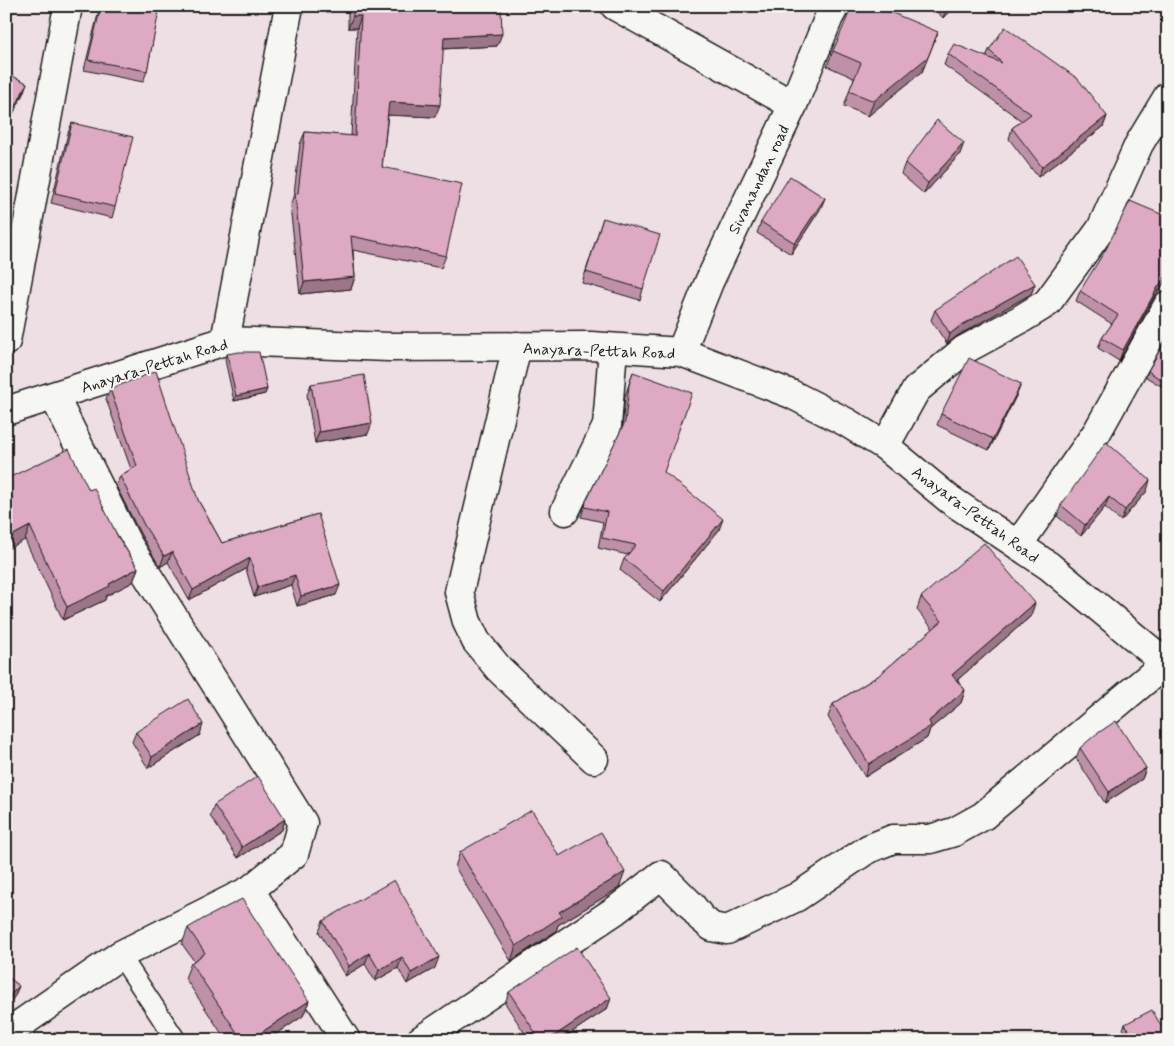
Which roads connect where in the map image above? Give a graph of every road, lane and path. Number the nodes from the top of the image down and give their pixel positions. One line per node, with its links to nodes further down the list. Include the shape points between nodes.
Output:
1 (68, 6): 8 (street)
2 (288, 6): 9 (street)
3 (615, 6): 6 (street)
4 (835, 6): 6 (street, Sivanandan road)
5 (1168, 96): 15 (street, via 1139,144 1101,229 1047,303 964,350 916,390)
6 (793, 105): 12 (street, Sivanandan road, via 709,282)
7 (1168, 305): 17 (street, via 1098,432)
8 (6, 341)
9 (225, 341): 10 (street, Anayara-Pettah Road, via 389,347); 13 (street, Anayara-Pettah Road)
10 (517, 346): 11 (street, Anayara-Pettah Road); 19 (street, via 459,592 473,635 494,662)
11 (613, 348): 12 (street, Anayara-Pettah Road); 16 (street, via 607,426)
12 (681, 352): 15 (street, Anayara-Pettah Road, via 791,394)
13 (54, 396): 14 (street, Anayara-Pettah Road); 20 (street, via 127,542 303,823 294,854)
14 (6, 411)
15 (885, 446): 17 (street, Anayara-Pettah Road, via 950,499)
16 (565, 511)
17 (1018, 544): 18 (street, Anayara-Pettah Road)
18 (1167, 664): 25 (street, via 983,816 954,832 930,839 893,839 868,849 797,897 727,930 712,928 661,875 616,910)
19 (594, 759)
20 (250, 890): 21 (street); 24 (street)
21 (120, 955): 22 (street); 23 (lane)
22 (6, 1034)
23 (176, 1040)
24 (346, 1040)
25 (421, 1040)

